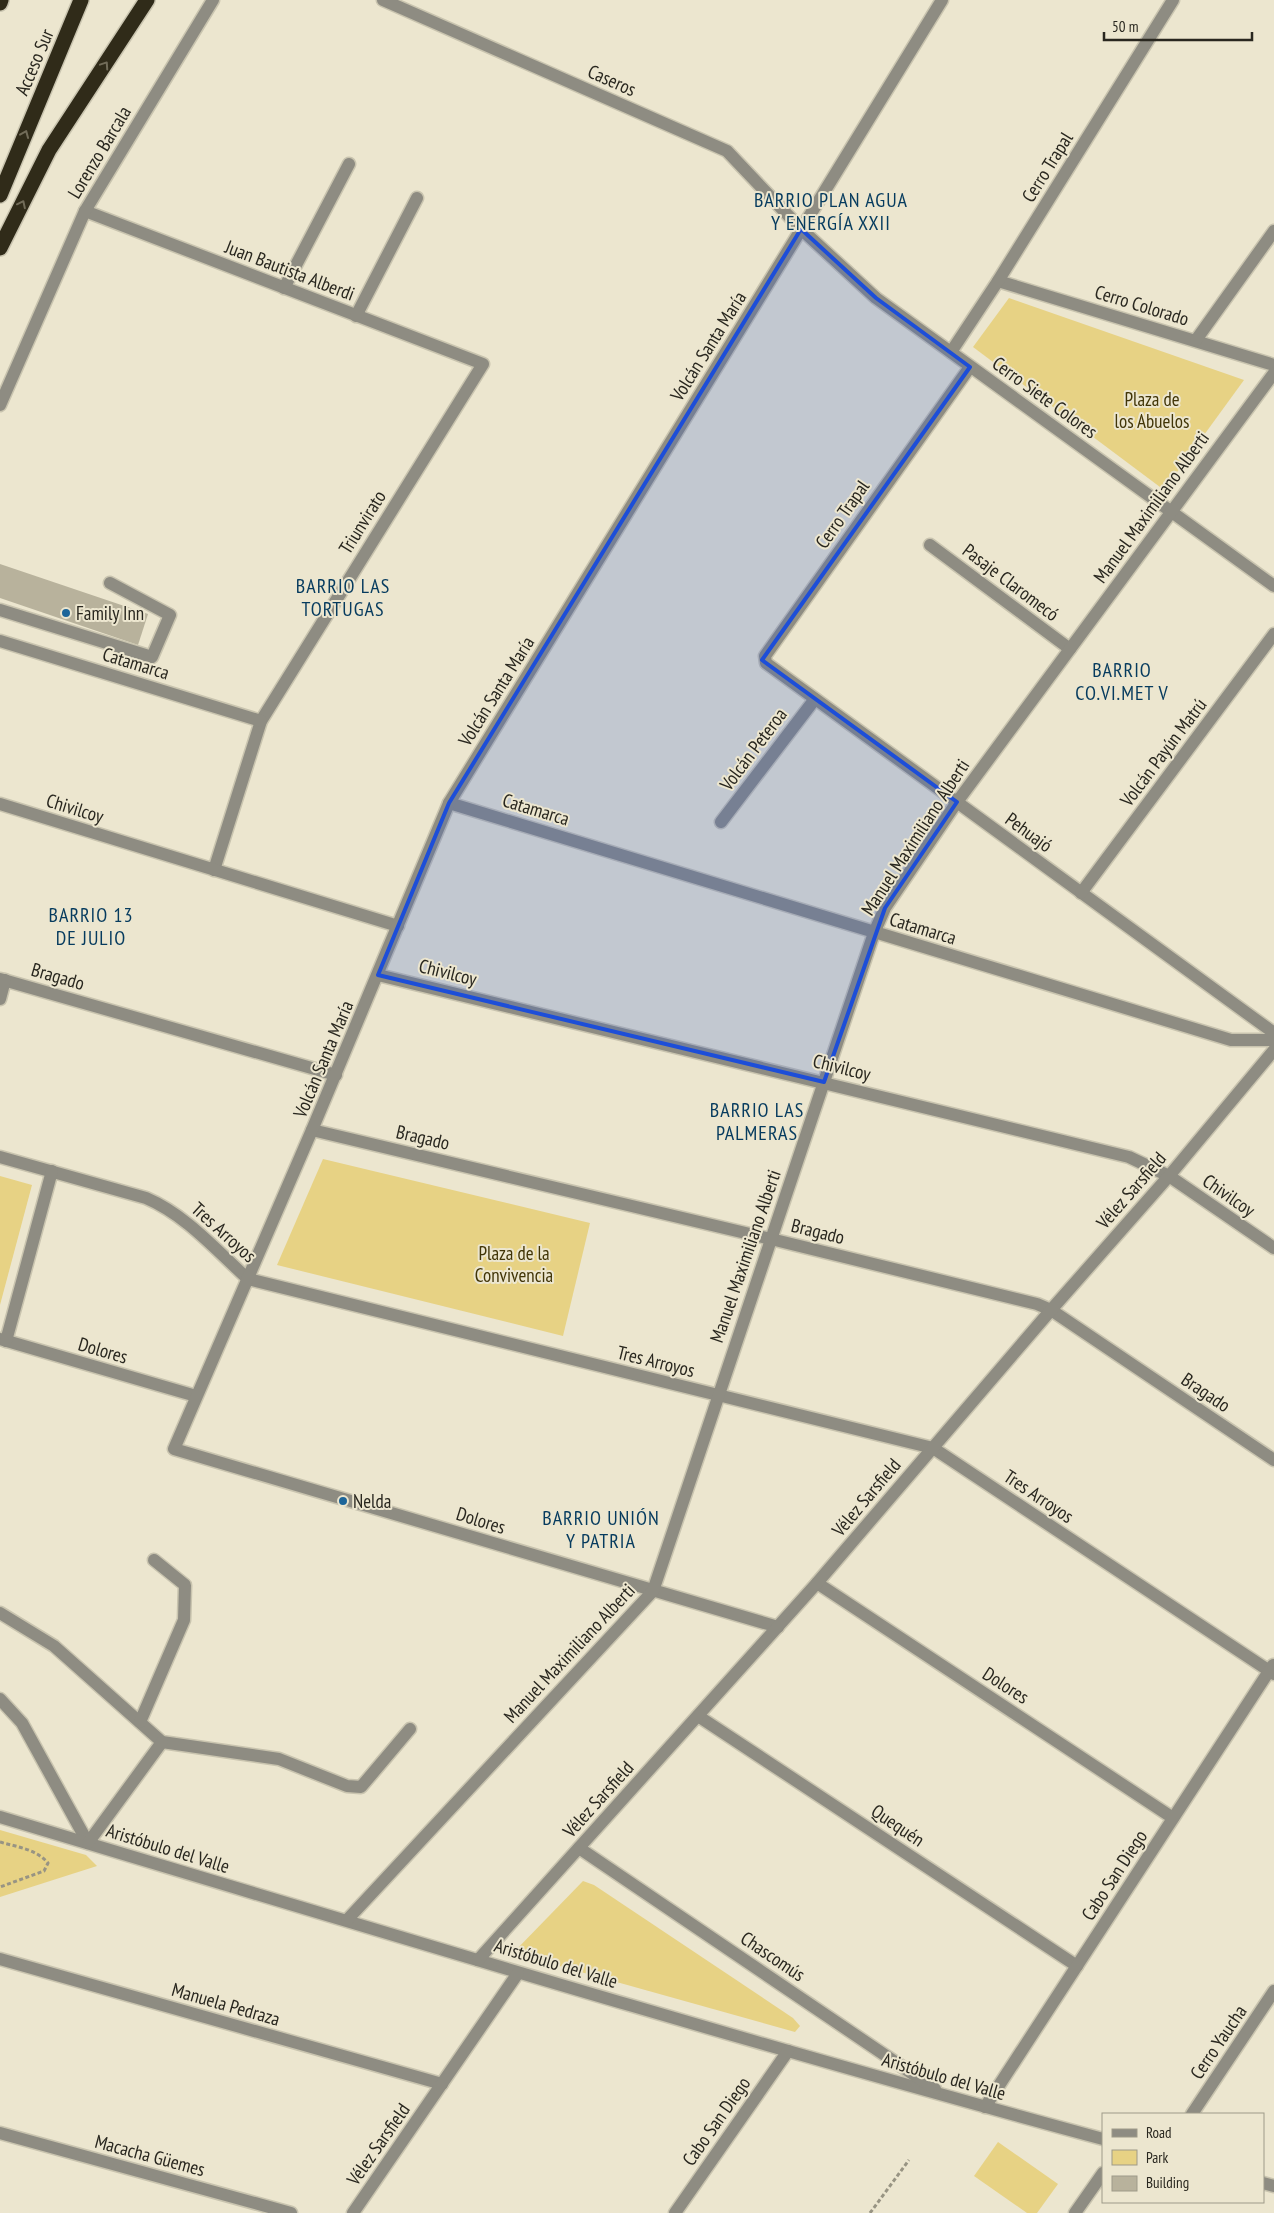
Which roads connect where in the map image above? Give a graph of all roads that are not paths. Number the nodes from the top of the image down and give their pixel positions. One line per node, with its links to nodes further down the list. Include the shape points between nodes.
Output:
1 (81, 0): 8 (highway, Acceso Sur, one-way to 1)
2 (147, 0): 14 (highway, one-way to 2, via 49,150)
3 (213, 0): 10 (street, Lorenzo Barcala)
4 (383, 0): 11 (street, Caseros, via 727,151)
5 (942, 0): 11 (street, Volcán Santa María)
6 (1173, 0): 15 (street, Cerro Trapal)
7 (349, 164): 16 (street)
8 (0, 195)
9 (417, 198): 17 (street)
10 (85, 211): 16 (street, Juan Bautista Alberdi); 23 (street, Lorenzo Barcala)
11 (801, 229): 19 (street, Cerro Siete Colores, via 876,298); 36 (street, Volcán Santa María)
12 (1274, 231): 13 (street)
13 (1269, 247): 18 (street)
14 (0, 248)
15 (998, 281): 18 (street, Cerro Colorado); 19 (street, Cerro Trapal)
16 (284, 288): 17 (street, Juan Bautista Alberdi)
17 (356, 316): 20 (street, Juan Bautista Alberdi)
18 (1196, 340): 22 (street, Cerro Colorado)
19 (951, 352): 21 (street, Cerro Siete Colores)
20 (483, 364): 34 (street, Triunvirato)
21 (970, 367): 24 (street, Cerro Siete Colores); 32 (street, Cerro Trapal)
22 (1274, 372): 24 (street, Manuel Maximiliano Alberti)
23 (0, 405)
24 (1172, 511): 27 (street, Cerro Siete Colores); 31 (street, Manuel Maximiliano Alberti)
25 (930, 545): 31 (street, Pasaje Claromecó)
26 (110, 583): 28 (street, via 170,615 152,657)
27 (1274, 586)
28 (0, 610)
29 (1274, 634): 40 (street, Volcán Payún Matrú)
30 (0, 641): 34 (street, Catamarca)
31 (1070, 649): 35 (street, Manuel Maximiliano Alberti)
32 (764, 659): 33 (street, Pehuajó)
33 (815, 699): 35 (street, Pehuajó); 38 (street, Volcán Peteroa)
34 (261, 721): 39 (street, Triunvirato)
35 (957, 802): 40 (street, Pehuajó); 42 (street, Manuel Maximiliano Alberti, via 886,908)
36 (449, 803): 41 (street, Volcán Santa María); 42 (street, Catamarca)
37 (0, 804): 39 (street, Chivilcoy)
38 (721, 822)
39 (214, 870): 41 (street, Chivilcoy)
40 (1081, 893): 46 (street, Pehuajó)
41 (398, 926): 43 (street, Volcán Santa María)
42 (874, 933): 47 (street, Catamarca, via 1231,1040); 50 (street, Manuel Maximiliano Alberti)
43 (378, 975): 49 (street, Volcán Santa María); 50 (street, Chivilcoy)
44 (3, 980): 45 (street); 49 (street, Bragado)
45 (0, 999)
46 (1274, 1033)
47 (1274, 1040)
48 (1274, 1050): 54 (street, Vélez Sarsfield)
49 (336, 1075): 51 (street, Volcán Santa María)
50 (824, 1082): 54 (street, Chivilcoy, via 1129,1157); 55 (street, Manuel Maximiliano Alberti)
51 (312, 1130): 55 (street, Bragado); 57 (street, Volcán Santa María)
52 (0, 1157): 53 (street, Tres Arroyos)
53 (52, 1171): 57 (street, Tres Arroyos, via 162,1205 177,1214); 59 (street)
54 (1169, 1176): 56 (street, Chivilcoy); 58 (street, Vélez Sarsfield)
55 (771, 1239): 58 (street, Bragado, via 1037,1304); 61 (street, Manuel Maximiliano Alberti)
56 (1274, 1248)
57 (248, 1279): 60 (street, Volcán Santa María); 61 (street, Tres Arroyos)
58 (1050, 1310): 62 (street, Vélez Sarsfield); 64 (street, Bragado)
59 (3, 1340): 60 (street, Dolores)
60 (196, 1396): 63 (street, Volcán Santa María)
61 (718, 1396): 62 (street, Tres Arroyos); 67 (street, Manuel Maximiliano Alberti)
62 (932, 1448): 66 (street, Vélez Sarsfield); 70 (street, Tres Arroyos)
63 (174, 1449): 67 (street, Dolores)
64 (1274, 1460)
65 (154, 1560): 73 (street, via 185,1585 184,1620)
66 (817, 1584): 69 (street, Vélez Sarsfield); 77 (street, Dolores)
67 (653, 1591): 69 (street, Dolores); 80 (street, Manuel Maximiliano Alberti)
68 (0, 1613): 73 (street, via 54,1646)
69 (778, 1627): 72 (street, Vélez Sarsfield)
70 (1273, 1670): 77 (street, Cabo San Diego)
71 (0, 1699): 78 (street, via 22,1723)
72 (698, 1716): 79 (street, Vélez Sarsfield); 83 (street, Quequén)
73 (140, 1722): 75 (street)
74 (410, 1729): 75 (street, via 360,1787 347,1786 279,1759)
75 (162, 1742): 78 (street)
76 (0, 1817): 78 (street, Aristóbulo del Valle)
77 (1174, 1818): 83 (street, Cabo San Diego)
78 (88, 1843): 80 (street, Aristóbulo del Valle)
79 (579, 1848): 82 (street, Vélez Sarsfield); 88 (street, Chascomús)
80 (348, 1920): 82 (street, Aristóbulo del Valle)
81 (0, 1959): 87 (street, Manuela Pedraza)
82 (478, 1960): 84 (street, Aristóbulo del Valle)
83 (1076, 1966): 89 (street, Cabo San Diego)
84 (518, 1973): 86 (street, Aristóbulo del Valle); 87 (street, Vélez Sarsfield)
85 (1274, 1991): 90 (street, Cerro Yaucha)
86 (788, 2051): 88 (street, Aristóbulo del Valle); 96 (street, Cabo San Diego)
87 (442, 2084): 95 (street, Vélez Sarsfield)
88 (946, 2096): 89 (street, Aristóbulo del Valle)
89 (985, 2107): 92 (street, Aristóbulo del Valle)
90 (1193, 2113)
91 (0, 2133): 94 (street, Macacha Güemes)
92 (1102, 2139)
93 (1102, 2174): 97 (street)
94 (291, 2213)
95 (353, 2213)
96 (675, 2213)
97 (1074, 2213)

